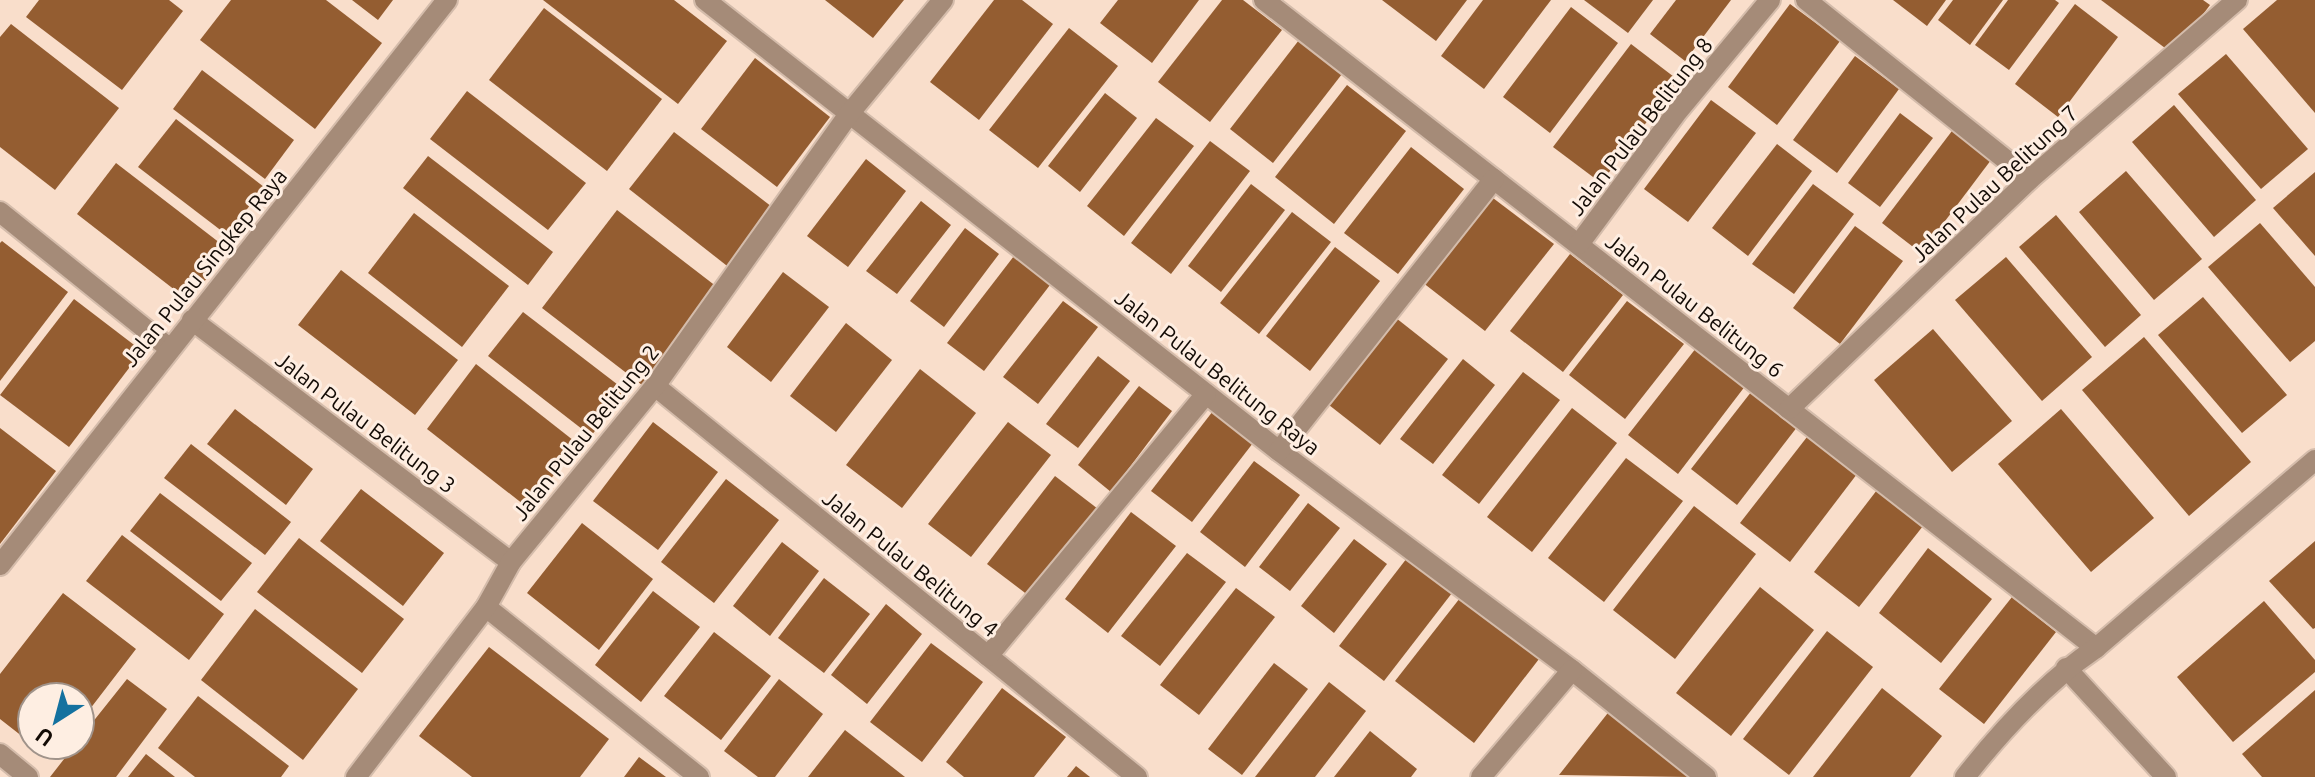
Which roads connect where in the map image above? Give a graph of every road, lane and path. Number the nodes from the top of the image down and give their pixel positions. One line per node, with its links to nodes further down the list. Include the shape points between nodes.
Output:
1 (447, 0): 13 (street, Jalan Pulau Singkep Raya)
2 (705, 0): 8 (street, Jalan Pulau Belitung Raya)
3 (943, 0): 8 (street, Jalan Pulau Belitung 2)
4 (1264, 0): 9 (street, Jalan Pulau Belitung 6)
5 (1770, 0): 12 (street, Jalan Pulau Belitung 8, via 1677,112)
6 (1806, 0): 10 (street)
7 (2237, 0): 10 (street, Jalan Pulau Belitung 7)
8 (849, 114): 15 (street, Jalan Pulau Belitung 2); 16 (street, Jalan Pulau Belitung Raya)
9 (1494, 179): 12 (street, Jalan Pulau Belitung 6); 18 (street)
10 (2030, 179): 17 (street, Jalan Pulau Belitung 7)
11 (0, 212): 14 (street)
12 (1579, 244): 17 (street, Jalan Pulau Belitung 6)
13 (192, 320): 14 (street, Jalan Pulau Singkep Raya); 20 (street, Jalan Pulau Belitung 3)
14 (169, 348): 21 (street, Jalan Pulau Singkep Raya)
15 (655, 386): 20 (street, Jalan Pulau Belitung 2); 24 (street, Jalan Pulau Belitung 4)
16 (1206, 394): 18 (street, Jalan Pulau Belitung Raya); 24 (street)
17 (1789, 409): 23 (street, Jalan Pulau Belitung 6)
18 (1279, 451): 26 (street, Jalan Pulau Belitung Raya)
19 (2315, 460): 23 (street)
20 (511, 562): 22 (street, Jalan Pulau Belitung 2)
21 (0, 565)
22 (486, 607): 29 (street, Jalan Pulau Belitung 2); 30 (street)
23 (2096, 648): 25 (street)
24 (988, 656): 31 (street, Jalan Pulau Belitung 4)
25 (2066, 668): 34 (street); 35 (street)
26 (1572, 670): 32 (street); 33 (street, Jalan Pulau Belitung Raya)
27 (0, 754): 28 (street)
28 (28, 777)
29 (356, 777)
30 (699, 777)
31 (1137, 777)
32 (1481, 777)
33 (1706, 777)
34 (1965, 777)
35 (2166, 777)

